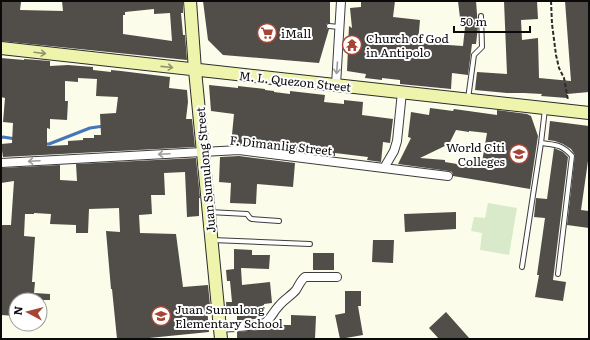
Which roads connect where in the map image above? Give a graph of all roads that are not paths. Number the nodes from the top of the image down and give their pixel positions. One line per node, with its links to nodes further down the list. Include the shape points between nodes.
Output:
1 (190, 1): 7 (main road, Juan Sumulong Street)
2 (341, 1): 5 (street)
3 (481, 16): 10 (lane, via 482,46 474,55)
4 (330, 26): 5 (lane)
5 (339, 27): 8 (street, one-way to 8)
6 (1, 48): 7 (main road, M. L. Quezon Street, one-way to 7)
7 (195, 70): 8 (main road, M. L. Quezon Street); 14 (main road, Juan Sumulong Street)
8 (336, 85): 9 (main road, M. L. Quezon Street)
9 (402, 92): 10 (main road, M. L. Quezon Street); 16 (street, via 397,141)
10 (468, 100): 11 (main road, M. L. Quezon Street)
11 (545, 109): 12 (main road, M. L. Quezon Street); 13 (lane)
12 (589, 113)
13 (541, 143): 22 (lane); 23 (lane, via 561,146 572,156)
14 (203, 151): 15 (street, F. Dimanlig Street, one-way to 15); 16 (street, F. Dimanlig Street, via 239,150); 18 (main road, Juan Sumulong Street)
15 (1, 163)
16 (384, 168): 17 (street, F. Dimanlig Street)
17 (448, 176)
18 (209, 212): 19 (lane, via 247,214 252,219); 20 (main road, Juan Sumulong Street)
19 (279, 221)
20 (212, 240): 21 (lane); 25 (main road, Juan Sumulong Street)
21 (310, 244)
22 (522, 267)
23 (558, 274)
24 (337, 277): 25 (street, via 305,277 268,320)
25 (220, 334)

